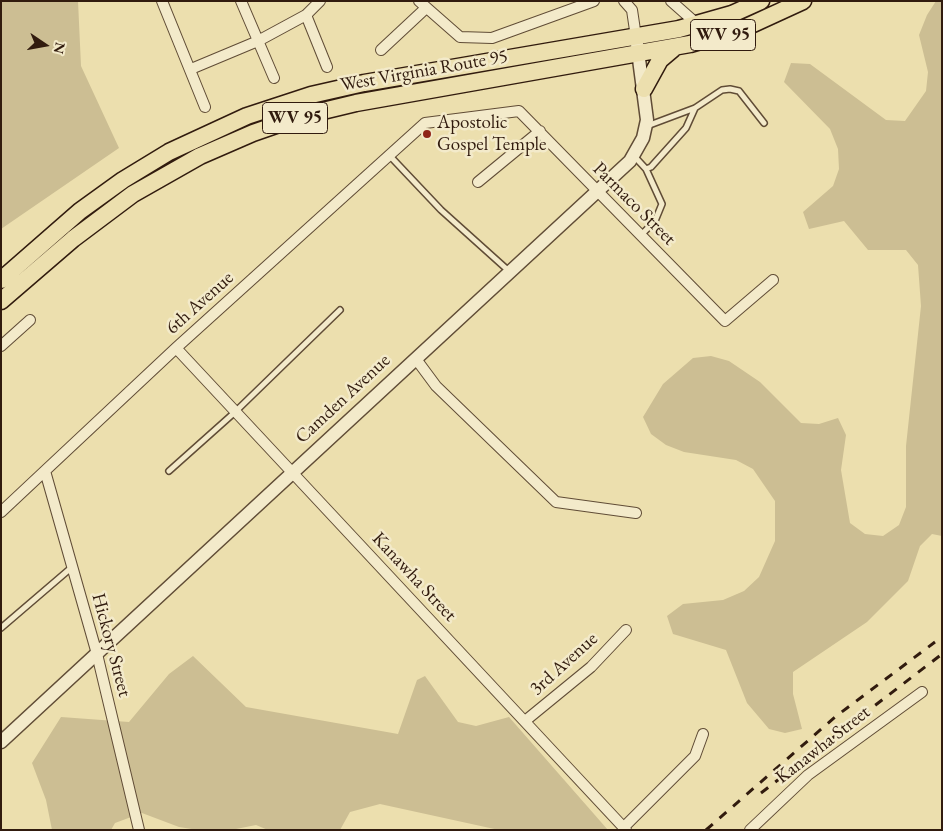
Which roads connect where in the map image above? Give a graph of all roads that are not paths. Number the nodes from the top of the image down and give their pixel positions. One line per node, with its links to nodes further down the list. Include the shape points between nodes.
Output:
1 (162, 1): 18 (street)
2 (241, 1): 13 (street)
3 (320, 1): 10 (street)
4 (594, 1): 9 (street, via 492,38 460,37)
5 (624, 1): 12 (street, via 632,10)
6 (671, 1): 11 (street)
7 (761, 1): 11 (main road, WV 95)
8 (803, 1): 14 (main road, WV 95, via 742,29)
9 (422, 5): 15 (street)
10 (306, 15): 13 (street); 17 (street)
11 (698, 24): 12 (main road, WV 95)
12 (636, 37): 16 (street, Camden Avenue); 34 (main road, West Virginia Route 95 / WV 95, via 354,85 247,116 169,152 123,180 80,211)
13 (258, 41): 18 (street); 19 (street)
14 (675, 47): 16 (main road, WV 95); 20 (main road, via 660,60)
15 (381, 50)
16 (639, 55): 20 (street, Camden Avenue); 36 (main road, West Virginia Route 95 / WV 95, via 356,103 253,132 181,166 119,204)
17 (327, 67)
18 (191, 69): 21 (street)
19 (274, 78)
20 (644, 89): 25 (street, Camden Avenue)
21 (205, 107)
22 (695, 108): 24 (lane, via 716,93 730,89 739,91); 25 (lane); 29 (lane, via 686,128 652,167)
23 (425, 122): 26 (street, Parmaco Street, via 519,111); 27 (street, 6th Avenue)
24 (764, 123)
25 (646, 126): 28 (street, Camden Avenue)
26 (540, 131): 30 (street); 31 (street, Parmaco Street)
27 (389, 155): 33 (lane, via 441,210); 40 (street, 6th Avenue)
28 (634, 156): 29 (lane); 31 (street, Camden Avenue)
29 (646, 169): 32 (lane, via 662,204 655,222)
30 (478, 182)
31 (597, 192): 32 (street, Parmaco Street); 33 (street, Camden Avenue)
32 (641, 236): 35 (street, Parmaco Street, via 725,321)
33 (510, 273): 41 (street, Camden Avenue)
34 (1, 280)
35 (773, 280)
36 (1, 301)
37 (340, 310): 42 (lane)
38 (30, 320): 39 (street)
39 (1, 346)
40 (176, 348): 42 (street, Kanawha Street); 43 (street, 6th Avenue)
41 (416, 359): 45 (street, Camden Avenue); 47 (street, via 436,386 556,502)
42 (234, 412): 44 (lane); 45 (street, Kanawha Street)
43 (45, 471): 46 (street, 6th Avenue); 48 (street, Hickory Street)
44 (169, 471)
45 (292, 474): 51 (street, Camden Avenue); 53 (street, Kanawha Street)
46 (1, 512)
47 (636, 513)
48 (71, 568): 49 (lane); 51 (street, Hickory Street)
49 (1, 628)
50 (626, 630): 53 (street, 3rd Avenue, via 590,667)
51 (97, 654): 55 (street, Camden Avenue); 57 (street, Hickory Street)
52 (922, 692): 58 (street, Kanawha Street, via 808,775)
53 (525, 722): 56 (street, Kanawha Street)
54 (703, 734): 56 (street, via 695,756)
55 (1, 742)
56 (625, 828)
57 (139, 830)
58 (750, 830)

